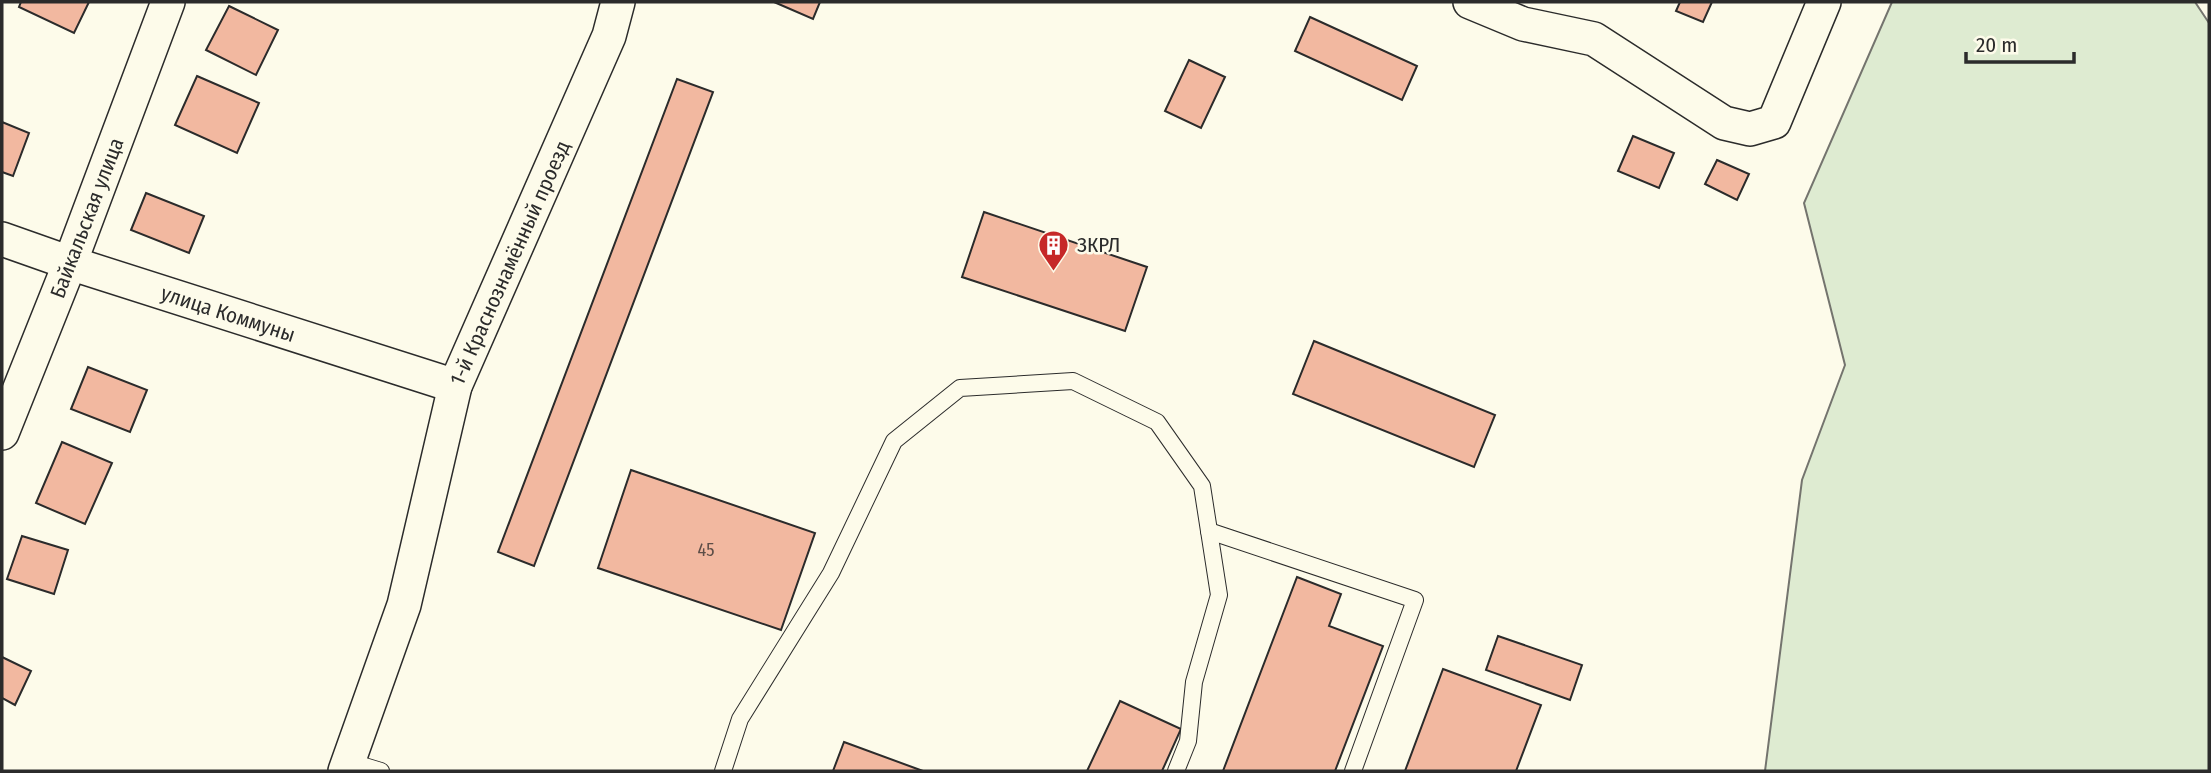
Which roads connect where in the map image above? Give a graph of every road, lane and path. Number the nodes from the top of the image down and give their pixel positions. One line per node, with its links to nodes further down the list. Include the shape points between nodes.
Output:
1 (168, 2): 6 (street, Байкальская улица)
2 (618, 2): 7 (street, 1-й Краснознамённый проезд, via 609,36)
3 (1470, 2): 4 (street, via 1523,24 1594,39 1724,123 1750,129 1774,122)
4 (1824, 2)
5 (2, 239): 6 (street, улица Коммуны)
6 (71, 263): 7 (street, улица Коммуны); 8 (street, Байкальская улица)
7 (455, 386): 10 (street, 1-й Краснознамённый проезд, via 404,606)
8 (2, 433)
9 (1209, 530): 12 (lane, via 1202,486 1157,422 1073,381 960,388 894,441 831,573 740,719); 13 (lane, via 1219,595 1194,682 1188,741); 14 (lane, via 1415,600)
10 (346, 766): 11 (lane)
11 (381, 771)
12 (723, 771)
13 (1176, 771)
14 (1353, 771)

